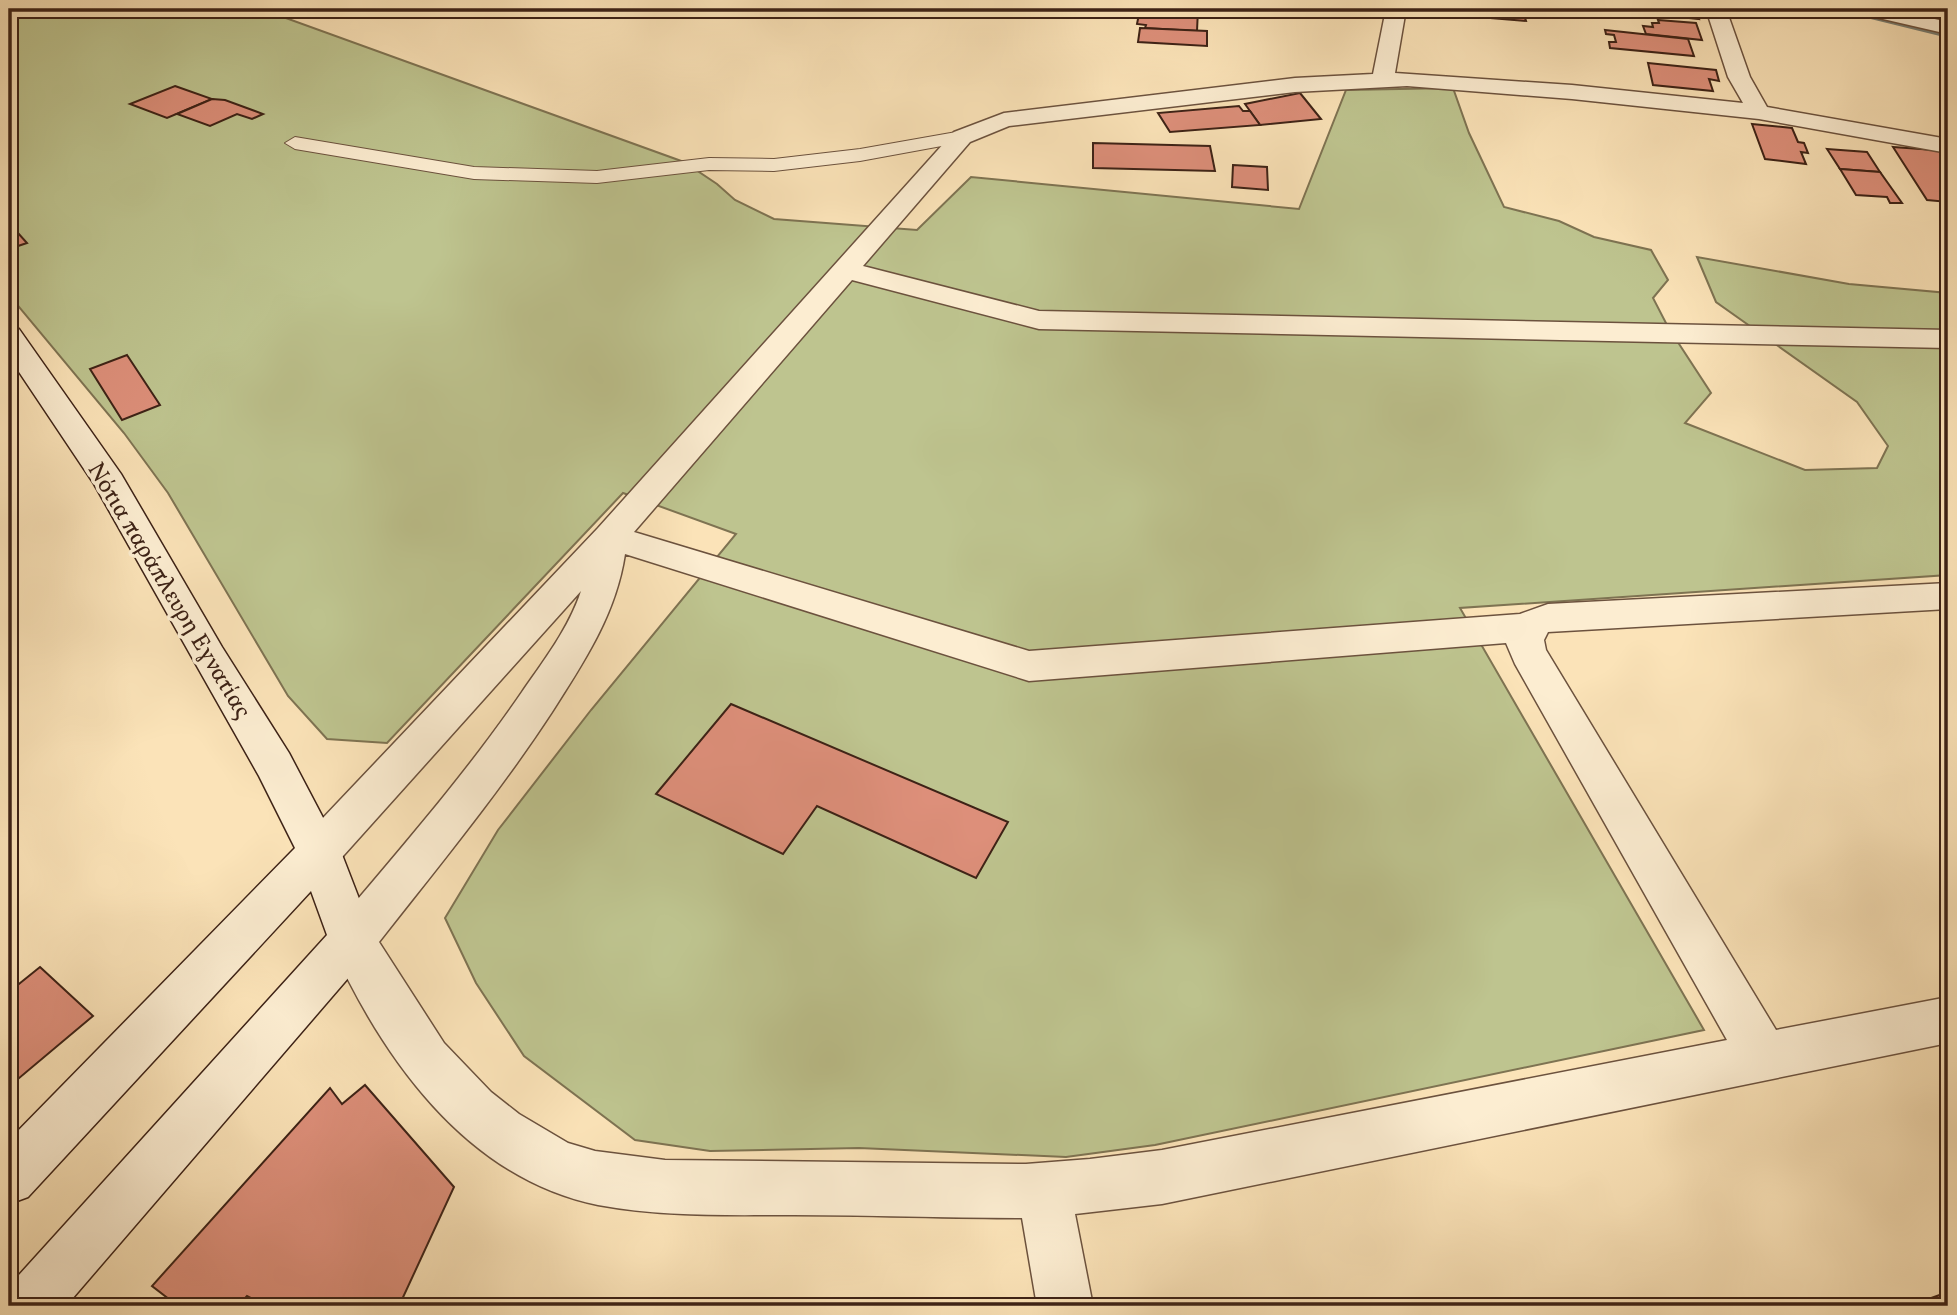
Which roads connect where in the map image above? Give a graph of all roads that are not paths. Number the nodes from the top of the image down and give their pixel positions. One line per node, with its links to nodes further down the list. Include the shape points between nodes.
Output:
1 (1716, 9): 6 (street, via 1743,85)
2 (1864, 9): 4 (street)
3 (1396, 10): 5 (street)
4 (1948, 28)
5 (1383, 78): 6 (street); 7 (street, via 1004,121)
6 (1759, 112): 9 (street)
7 (962, 137): 8 (lane, via 774,165 709,164 597,177 474,173); 10 (street)
8 (295, 143)
9 (1948, 146)
10 (846, 270): 12 (street, via 1039,320); 13 (street)
11 (9, 335): 16 (street, Νότια παράπλευρη Εγνατίας, via 109,482 280,775)
12 (1948, 338)
13 (610, 537): 15 (street, via 1029,666); 16 (street); 17 (street, via 601,585 588,618 527,718)
14 (1948, 596): 15 (street, via 1548,618)
15 (1530, 627): 19 (street, via 1524,645)
16 (319, 852): 17 (street, Νότια παράπλευρη Εγνατίας); 20 (street)
17 (352, 940): 21 (street, Νότια παράπλευρη Εγνατίας, via 391,1012 426,1062 460,1099 490,1126 572,1172 681,1186); 22 (street)
18 (1948, 1020): 19 (street, Νότια παράπλευρη Εγνατίας)
19 (1763, 1056): 21 (street, Νότια παράπλευρη Εγνατίας, via 1271,1158 1162,1177)
20 (9, 1178)
21 (1044, 1190): 23 (street)
22 (29, 1306)
23 (1065, 1306)

